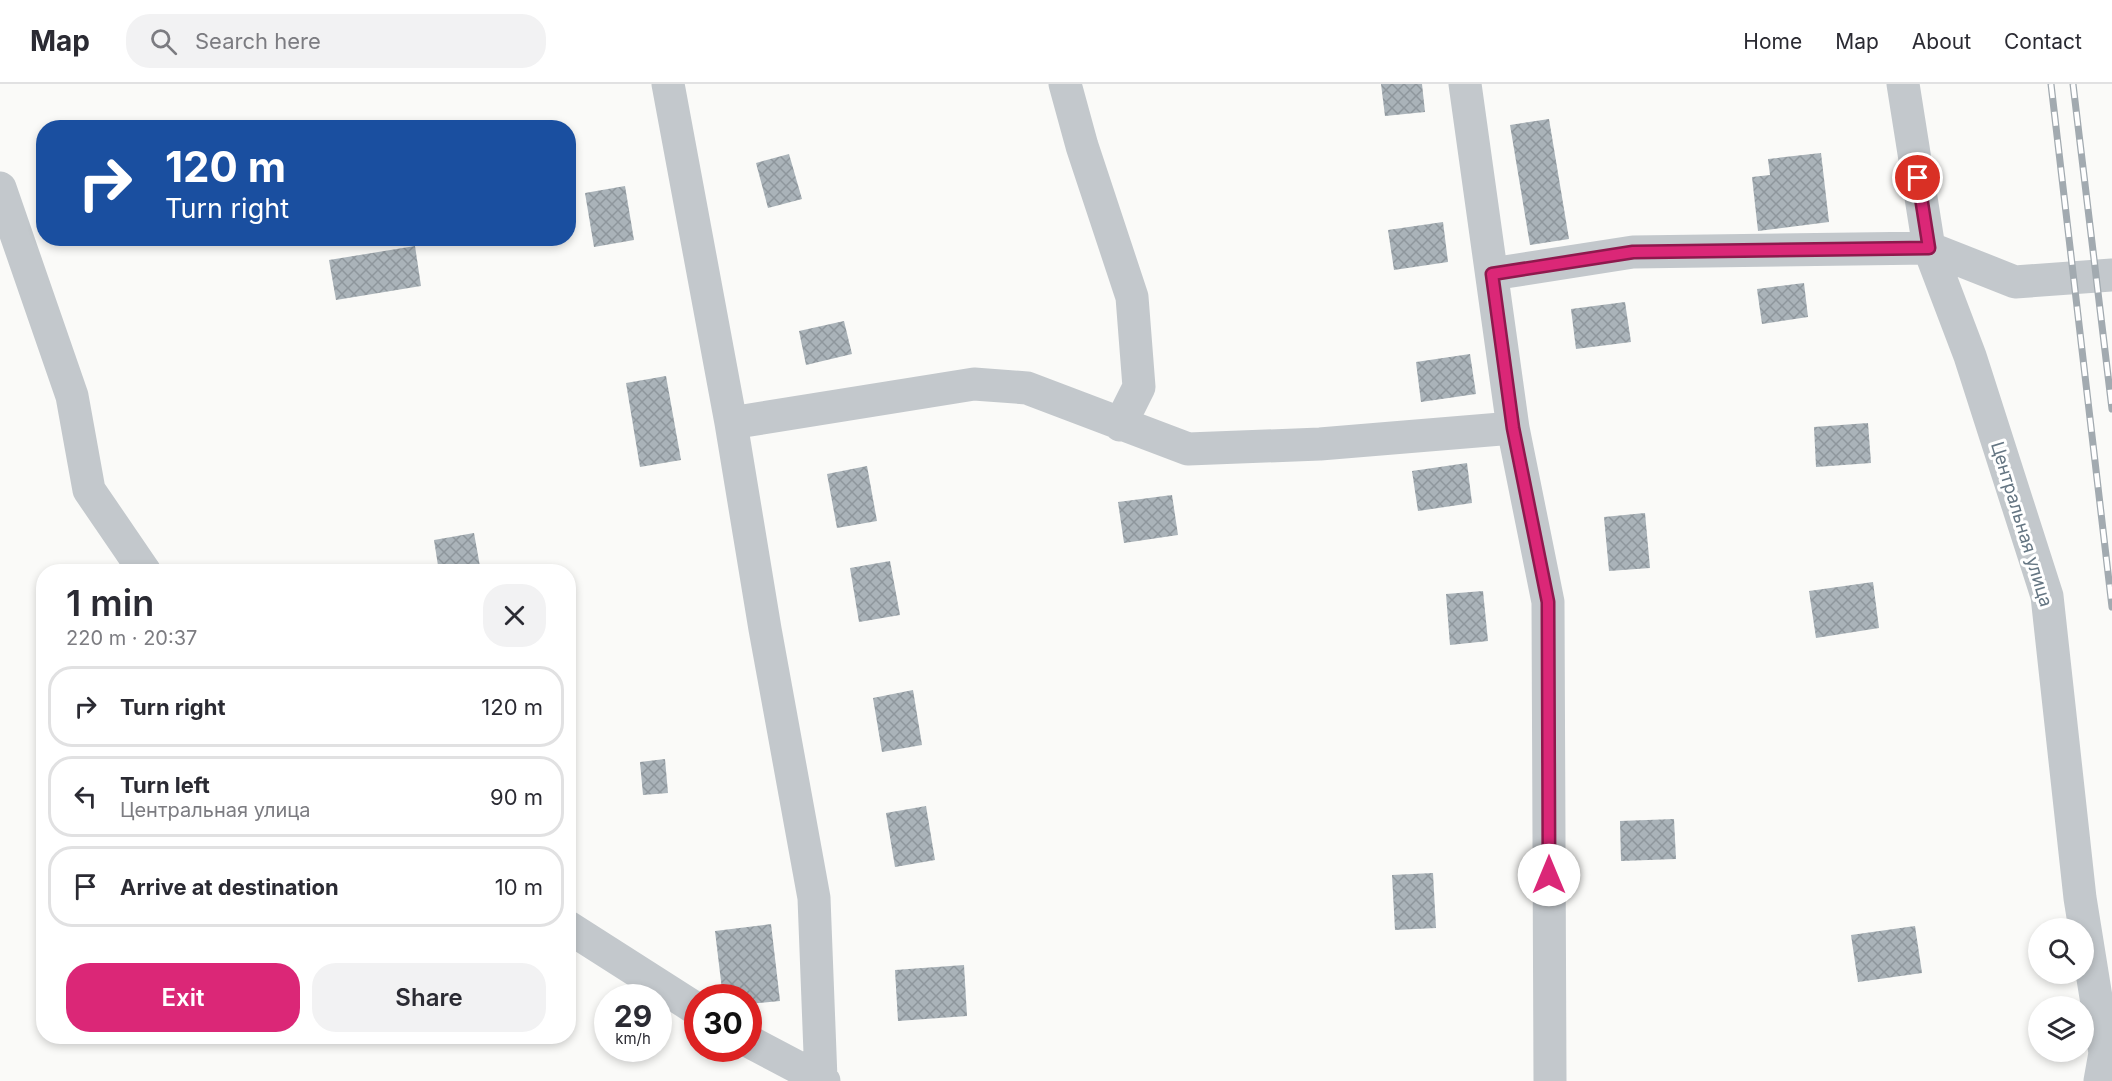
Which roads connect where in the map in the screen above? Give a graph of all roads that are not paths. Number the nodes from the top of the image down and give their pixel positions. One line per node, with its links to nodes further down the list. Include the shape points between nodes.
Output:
1 (668, 84): 9 (street)
2 (1065, 84): 10 (street, via 1132,297 1139,387)
3 (1465, 84): 7 (street)
4 (1903, 84): 6 (street, Центральная улица)
5 (0, 188): 12 (street, via 72,396 89,490)
6 (1929, 248): 7 (street, via 1633,252); 8 (street, via 2015,282); 18 (street, Центральная улица, via 1970,356 2047,596 2080,898 2104,1053)
7 (1492, 274): 11 (street)
8 (2112, 275)
9 (731, 423): 10 (street, via 974,384 1027,388); 16 (street, via 814,898)
10 (1120, 425): 11 (street, via 1188,449 1320,444)
11 (1513, 428): 17 (street, via 1548,602)
12 (140, 564)
13 (576, 932): 14 (street)
14 (684, 1001)
15 (762, 1048): 16 (street)
16 (823, 1080)
17 (1550, 1081)
18 (2100, 1081)

